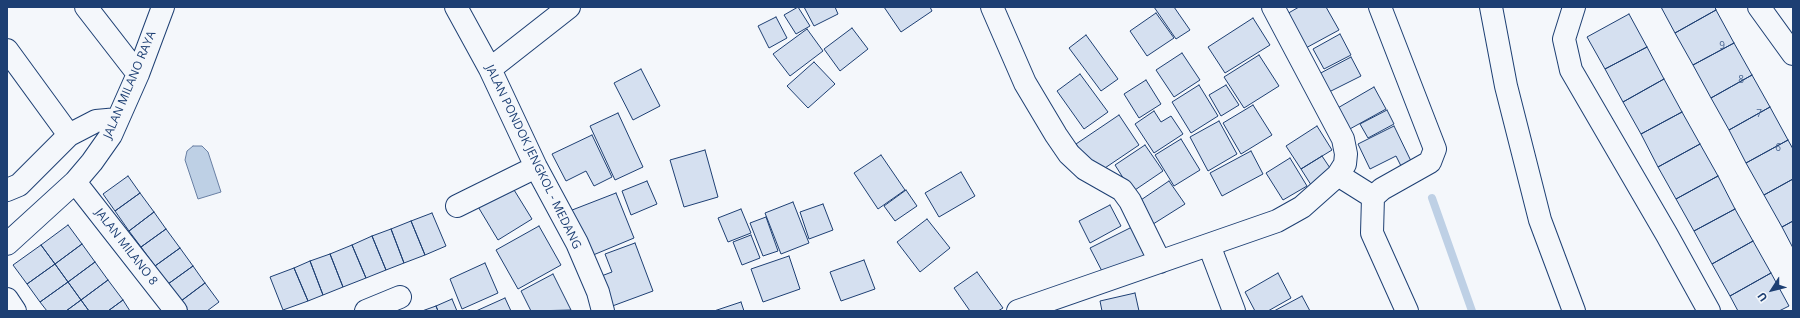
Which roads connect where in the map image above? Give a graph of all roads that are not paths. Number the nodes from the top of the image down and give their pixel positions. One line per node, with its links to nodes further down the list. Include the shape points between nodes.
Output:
1 (86, 7): 14 (street)
2 (163, 7): 14 (street, JALAN MILANO RAYA)
3 (456, 7): 13 (street, JALAN PONDOK JENGKOL - MEDANG)
4 (569, 7): 13 (street)
5 (992, 7): 25 (street, via 1025,83 1056,135 1085,169 1122,190)
6 (1273, 7): 18 (street, via 1343,139 1345,164)
7 (1380, 7): 21 (street, via 1435,149 1430,162 1382,189)
8 (1491, 7): 35 (street, via 1506,86 1540,220)
9 (1574, 7): 36 (street, via 1564,39 1571,70)
10 (1759, 7): 12 (street)
11 (7, 50): 16 (street)
12 (1793, 54)
13 (490, 69): 17 (street, JALAN PONDOK JENGKOL - MEDANG)
14 (138, 74): 15 (street, JALAN MILANO RAYA)
15 (118, 119): 16 (street, via 96,121); 19 (street, JALAN MILANO RAYA, via 111,135)
16 (69, 135): 20 (street, via 19,186)
17 (536, 167): 22 (street); 31 (street, JALAN PONDOK JENGKOL - MEDANG, via 577,243 598,292)
18 (1338, 175): 21 (street); 24 (street, via 1302,207 1277,221)
19 (75, 182): 23 (street, JALAN MILANO RAYA); 29 (street, JALAN MILANO 8)
20 (7, 190)
21 (1373, 198): 34 (street, via 1372,233)
22 (457, 206)
23 (7, 244)
24 (1209, 245): 25 (street); 33 (street)
25 (1160, 262): 32 (street)
26 (400, 297): 30 (street)
27 (7, 299): 28 (street)
28 (15, 311)
29 (176, 311)
30 (366, 311)
31 (603, 311)
32 (1018, 311)
33 (1234, 311)
34 (1407, 311)
35 (1574, 311)
36 (1709, 311)

